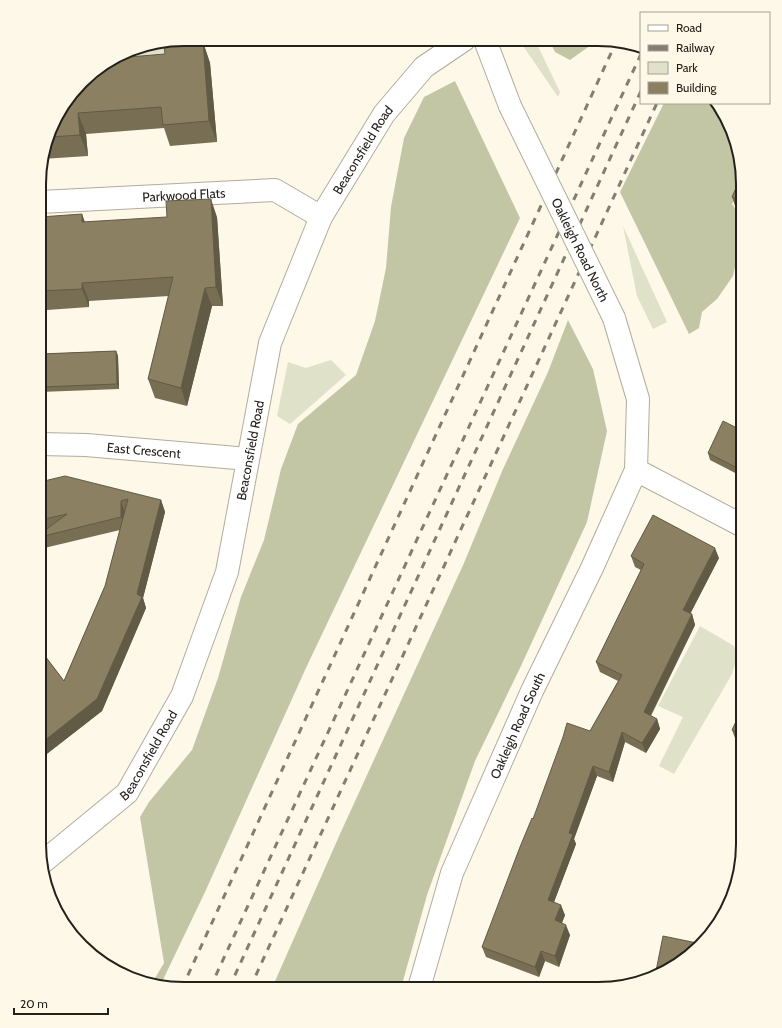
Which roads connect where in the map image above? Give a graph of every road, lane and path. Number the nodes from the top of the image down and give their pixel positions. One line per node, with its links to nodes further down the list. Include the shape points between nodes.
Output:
1 (455, 46): 4 (street, Beaconsfield Road, via 424,67 384,114)
2 (487, 46): 7 (street, Oakleigh Road North, bridge, via 510,106 614,318 638,399)
3 (46, 202): 4 (street, Parkwood Flats, via 276,190)
4 (320, 217): 6 (street, Beaconsfield Road, via 270,343)
5 (46, 444): 6 (street, East Crescent, via 86,445)
6 (248, 459): 9 (street, Beaconsfield Road, via 227,572 182,696 127,793)
7 (636, 470): 8 (street); 10 (street, Oakleigh Road South, via 592,568 534,686 452,874)
8 (736, 522)
9 (47, 859)
10 (421, 982)

